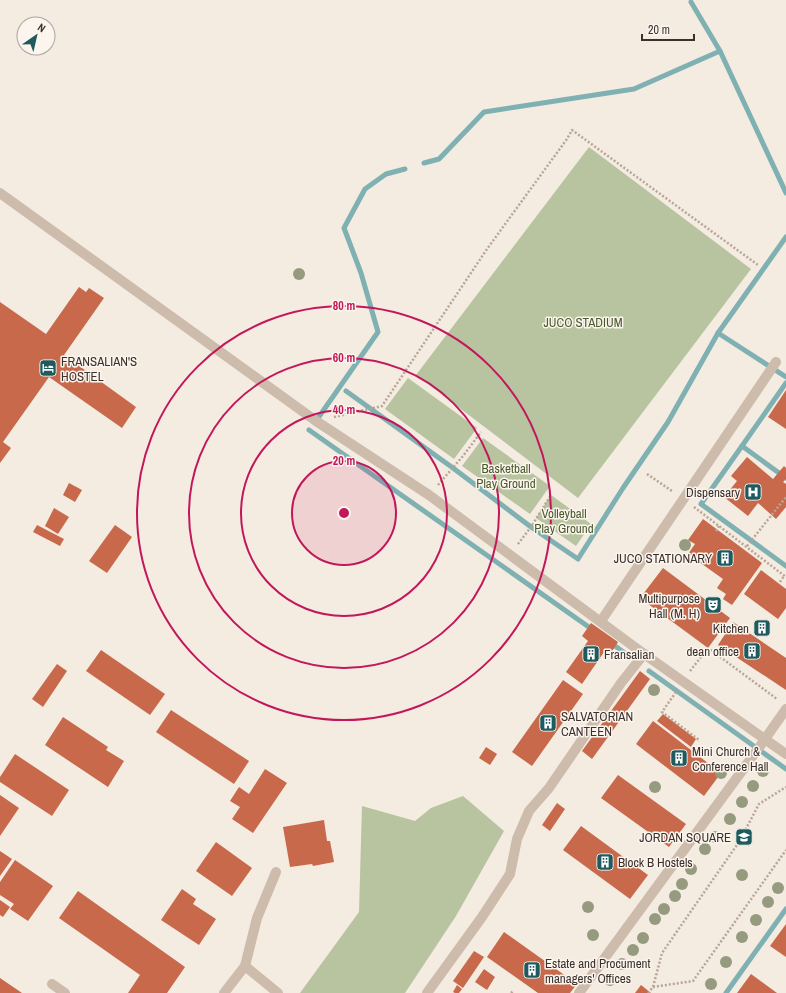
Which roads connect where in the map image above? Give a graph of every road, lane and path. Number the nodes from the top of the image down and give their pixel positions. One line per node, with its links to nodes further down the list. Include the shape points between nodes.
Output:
1 (0, 193): 4 (street)
2 (758, 265): 4 (path, via 572,130 487,249 382,406)
3 (776, 362): 10 (street)
4 (316, 421): 7 (street)
5 (481, 432): 7 (path)
6 (648, 474): 10 (path)
7 (430, 495): 14 (street)
8 (551, 496): 14 (path)
9 (786, 497): 13 (path)
10 (682, 498): 11 (path); 17 (street)
11 (719, 526): 12 (path); 13 (path)
12 (716, 531)
13 (747, 546): 15 (path)
14 (510, 554): 17 (street)
15 (785, 576): 16 (path)
16 (780, 582)
17 (600, 621): 18 (street)
18 (644, 654): 20 (street); 31 (street, via 549,788 529,811 517,839 510,874)
19 (786, 709): 20 (street)
20 (765, 739): 21 (street); 32 (street)
21 (786, 754)
22 (786, 787): 27 (path, via 759,804 738,842 662,953)
23 (786, 850): 27 (path, via 693,981)
24 (276, 872): 25 (street, via 257,918)
25 (245, 966): 29 (street); 30 (street)
26 (52, 984): 28 (street)
27 (653, 987): 33 (path)
28 (65, 993)
29 (224, 993)
30 (278, 993)
31 (427, 993)
32 (579, 993)
33 (648, 993)

